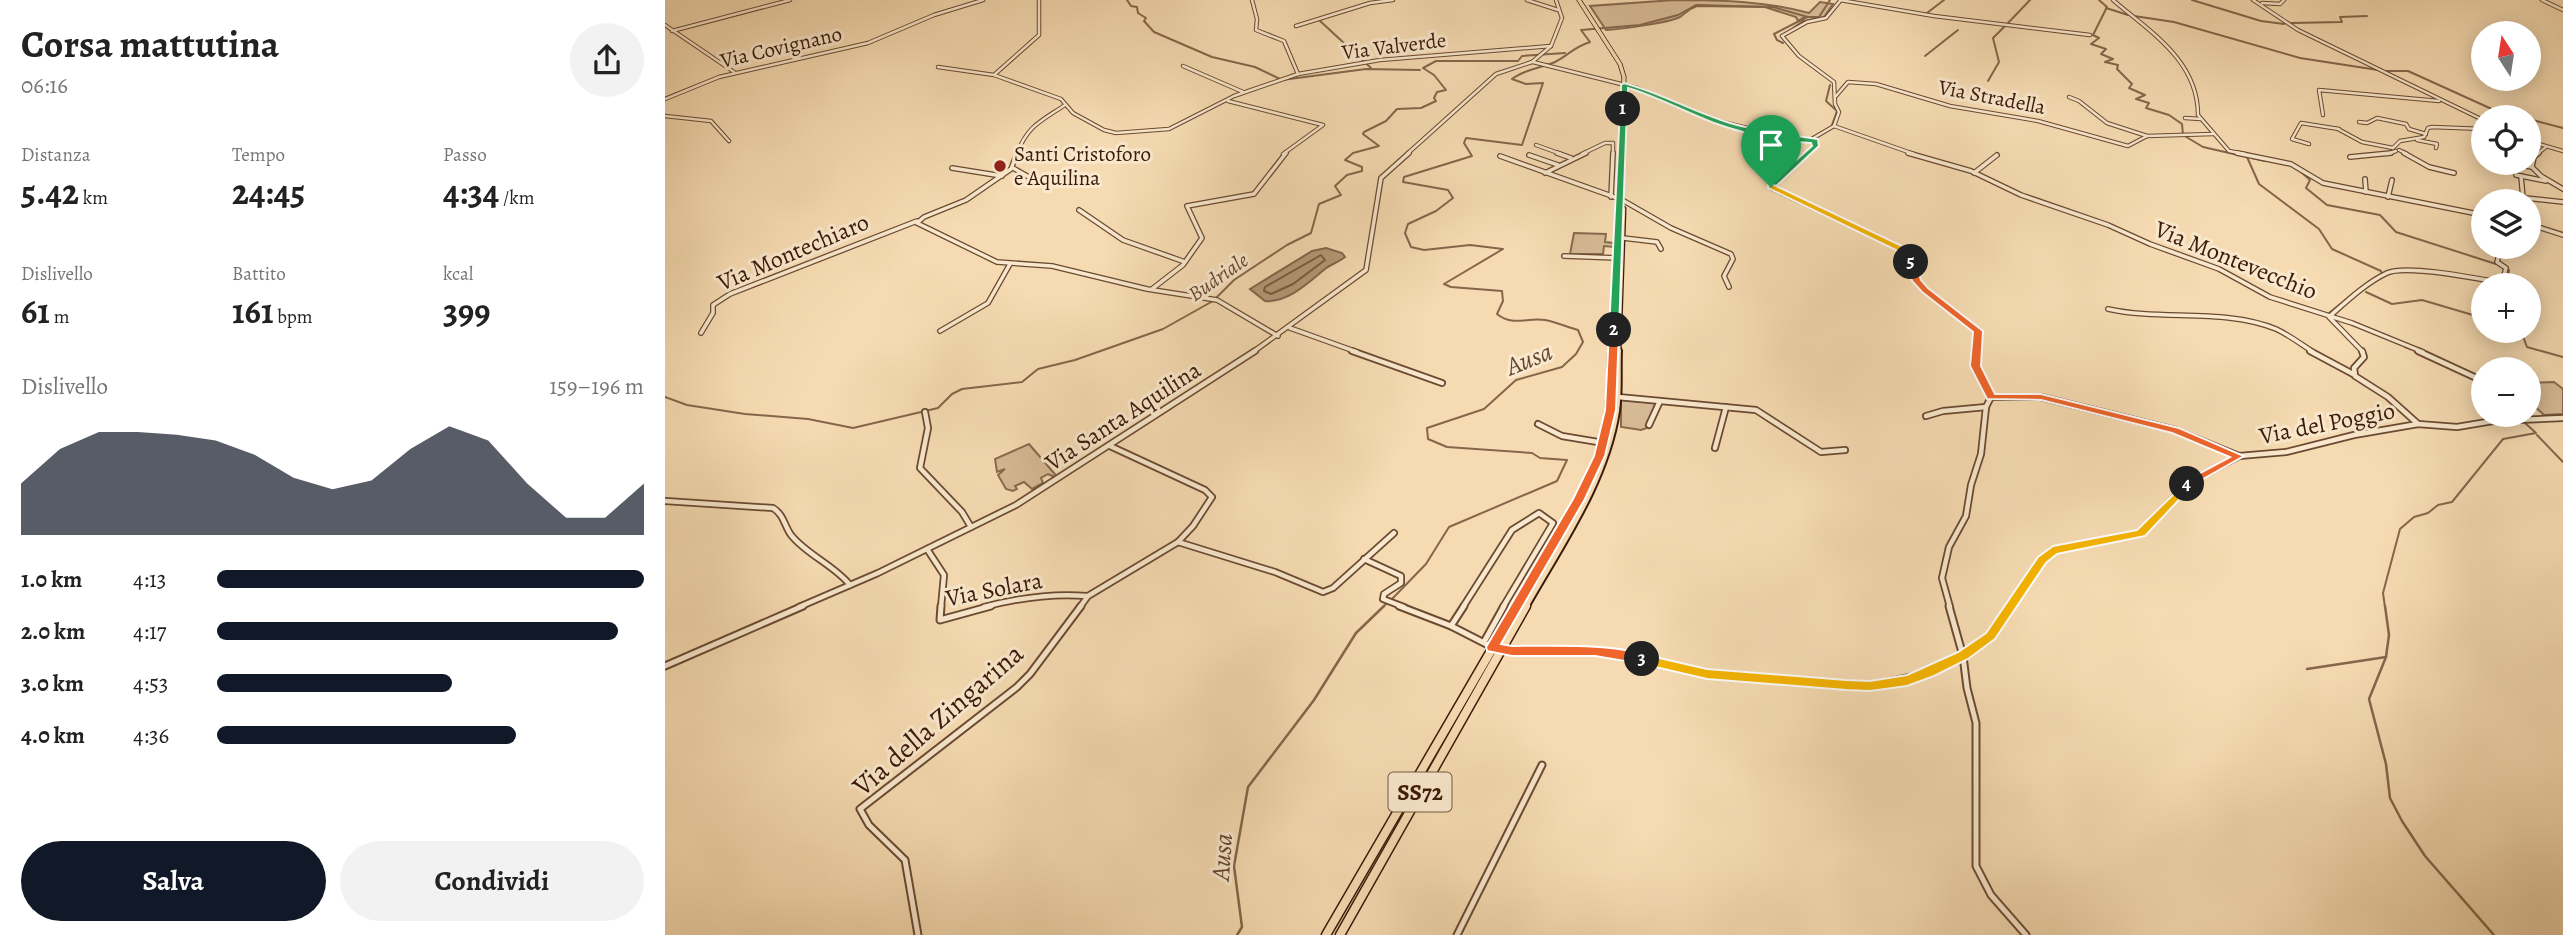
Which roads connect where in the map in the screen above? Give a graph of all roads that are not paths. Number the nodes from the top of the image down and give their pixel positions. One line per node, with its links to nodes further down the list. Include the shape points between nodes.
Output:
1 (790, 0): 20 (street)
2 (983, 0): 26 (street, Via Covignano, via 849,48)
3 (1039, 0): 28 (street, via 1039,35)
4 (1252, 0): 27 (street, via 1256,30 1284,41)
5 (1388, 0): 6 (street); 19 (street)
6 (1394, 0)
7 (1527, 0): 16 (street)
8 (1556, 0): 16 (street)
9 (1581, 0): 29 (main road, SS72, via 1623,64)
10 (1841, 0): 21 (street); 31 (street, via 1826,18 1782,36 1799,56 1831,79)
11 (2113, 0): 41 (street, via 2176,54 2189,72)
12 (2253, 0): 15 (street)
13 (2284, 0): 15 (street)
14 (2542, 0): 17 (street)
15 (2261, 4): 35 (street, via 2298,30)
16 (1558, 10): 22 (street, via 1562,20)
17 (2563, 10)
18 (665, 25): 20 (street)
19 (1296, 26)
20 (672, 31): 26 (street)
21 (2090, 35)
22 (1552, 46): 23 (street, Via Santa Aquilina); 27 (street, Via Valverde, via 1369,62)
23 (1532, 62): 29 (street); 106 (street, Via Santa Aquilina, via 1496,74 1381,178 1366,270)
24 (1183, 66): 30 (street)
25 (937, 67): 28 (street)
26 (734, 73): 33 (street, Via Covignano)
27 (1299, 74): 30 (street, Via Valverde)
28 (994, 75): 36 (street, via 1061,99)
29 (1626, 85): 50 (street, via 1719,122); 87 (main road, SS72)
30 (1244, 92): 34 (street, Via Valverde)
31 (1836, 96): 44 (street, via 1839,112); 49 (street, Via Stradella, via 1848,82 1867,82 1955,108 2038,121 2128,146)
32 (2069, 97): 49 (street, Via Stradella, via 2107,123)
33 (665, 99)
34 (1226, 100): 36 (street, Via Valverde, via 1169,129 1110,133); 100 (street, via 1323,125 1280,157 1254,194 1187,206 1202,238)
35 (2443, 101): 37 (street); 38 (street, via 2319,90)
36 (1065, 105): 70 (street, via 1024,135)
37 (2471, 114)
38 (2323, 115)
39 (665, 116): 52 (street, via 711,121)
40 (2185, 118): 41 (street)
41 (2201, 119): 47 (street)
42 (2359, 122): 48 (street, via 2381,119)
43 (2334, 125): 46 (street)
44 (1833, 126): 50 (street); 72 (street, Via Montevecchio)
45 (2471, 129): 48 (street, via 2434,127)
46 (2339, 130): 53 (street, via 2301,124 2292,139); 58 (street, via 2362,142)
47 (2214, 134): 49 (street, Via Stradella); 84 (street, via 2233,153 2291,164 2318,181)
48 (2426, 134): 51 (street)
49 (2147, 136)
50 (1813, 139): 114 (street, via 1816,146 1771,187 1905,252 1925,290 1978,331 1976,366)
51 (2415, 140): 57 (street, via 2437,144); 58 (street, via 2400,141)
52 (729, 141)
53 (2309, 144)
54 (1536, 145): 65 (street)
55 (2541, 145): 56 (street)
56 (2546, 147): 59 (street); 60 (street)
57 (2436, 148)
58 (2394, 149): 64 (street); 67 (street)
59 (2541, 151)
60 (2563, 151)
61 (1529, 155): 68 (street)
62 (1997, 155): 72 (street)
63 (1500, 156): 71 (street)
64 (2350, 157)
65 (1573, 158): 68 (street); 85 (street, via 1613,143)
66 (2435, 161): 67 (street, via 2433,166)
67 (2423, 163): 73 (street)
68 (1559, 166): 71 (street)
69 (952, 168): 76 (street)
70 (1012, 168): 76 (street, Via Montechiaro); 80 (street)
71 (1545, 173): 85 (street)
72 (1974, 173): 105 (street, Via Montevecchio, via 2206,264 2270,297)
73 (2454, 173)
74 (2516, 175): 77 (street)
75 (2541, 175): 81 (street)
76 (1002, 176): 92 (street, Via Montechiaro, via 966,200)
77 (2521, 176): 81 (street); 82 (street)
78 (2365, 179): 84 (street)
79 (2392, 180): 86 (street)
80 (1036, 181)
81 (2548, 181): 83 (street)
82 (2523, 189)
83 (2563, 190)
84 (2366, 192): 86 (street)
85 (1611, 197): 87 (street)
86 (2388, 197): 91 (street)
87 (1622, 200): 95 (main road, SS72); 98 (main road, SS72); 102 (street, via 1731,254 1724,276)
88 (2541, 200): 89 (street)
89 (2563, 202)
90 (1079, 211): 100 (street, via 1123,240)
91 (2471, 213)
92 (917, 221): 101 (street, via 987,257); 108 (street, Via Montechiaro, via 724,297 713,305)
93 (2541, 229): 94 (street)
94 (2563, 235)
95 (1623, 238): 96 (street, via 1657,242); 113 (main road, SS72)
96 (1661, 249)
97 (1564, 256): 98 (street)
98 (1618, 258): 126 (main road, SS72)
99 (2498, 259): 105 (street, via 2506,268 2503,283 2449,274 2389,272)
100 (1185, 262): 103 (street)
101 (1010, 263): 103 (street, via 1052,266); 107 (street, via 993,298)
102 (1729, 287)
103 (1151, 290): 109 (street, via 1215,299)
104 (2108, 309): 110 (street, Via del Poggio, via 2263,325)
105 (2328, 315): 110 (street, Via del Poggio, via 2363,352); 111 (street, Via Montevecchio)
106 (1289, 327): 109 (street, Via Santa Aquilina); 112 (street)
107 (940, 331)
108 (701, 333)
109 (1278, 336): 127 (street, Via Santa Aquilina)
110 (2353, 374): 123 (street, Via del Poggio)
111 (2471, 376)
112 (1442, 383)
113 (1617, 397): 115 (street); 140 (main road, SS72, via 1605,456 1591,490)
114 (1991, 397): 117 (street); 130 (street, via 2041,397 2175,430)
115 (1660, 401): 116 (street); 124 (street)
116 (1726, 407): 128 (street); 129 (street, via 1756,410 1821,452)
117 (1986, 407): 119 (street); 141 (street, via 1981,454 1966,516 1949,547 1942,578)
118 (925, 412): 132 (street, via 929,432 920,468)
119 (1926, 416)
120 (2563, 418): 121 (street, Via del Poggio)
121 (2541, 419)
122 (1538, 424): 126 (street, via 1562,436)
123 (2418, 424): 125 (street, Via del Poggio); 130 (street, Via del Poggio, via 2286,452)
124 (1649, 425)
125 (2471, 425)
126 (1604, 443): 140 (main road, SS72, via 1579,499)
127 (1111, 446): 132 (street, Via Santa Aquilina, via 1029,498); 134 (street, Via della Zingarina, via 1212,495)
128 (1715, 448)
129 (1845, 450)
130 (2239, 456): 141 (street, Via del Poggio, via 2188,483 2141,533 2053,550 1991,636)
131 (665, 501): 137 (street, via 773,508 785,517 791,534)
132 (971, 527): 135 (street, Via Santa Aquilina)
133 (1394, 533): 136 (street)
134 (1178, 542): 136 (street, via 1275,572 1318,592 1333,588); 138 (street, Via della Zingarina)
135 (927, 549): 137 (street, Via Santa Aquilina); 138 (street, Via Solara, via 944,575 940,620 1010,600)
136 (1364, 559): 139 (street, via 1401,576 1401,583 1384,594 1388,602)
137 (850, 585): 142 (street, Via Santa Aquilina)
138 (1088, 596): 144 (street, Via della Zingarina, via 1017,687 860,809 869,825 905,860)
139 (1451, 626): 140 (street); 140 (street, via 1512,530 1539,513 1545,515 1553,523)
140 (1492, 646): 141 (street, Via del Poggio, via 1595,651 1707,674 1870,686 1919,677); 145 (main road, SS72); 146 (main road, SS72)
141 (1963, 656): 148 (street, via 1976,723 1976,866 1991,899)
142 (665, 666)
143 (1542, 765): 147 (street)
144 (918, 935)
145 (1326, 935)
146 (1340, 935)
147 (1457, 935)
148 (2026, 935)

